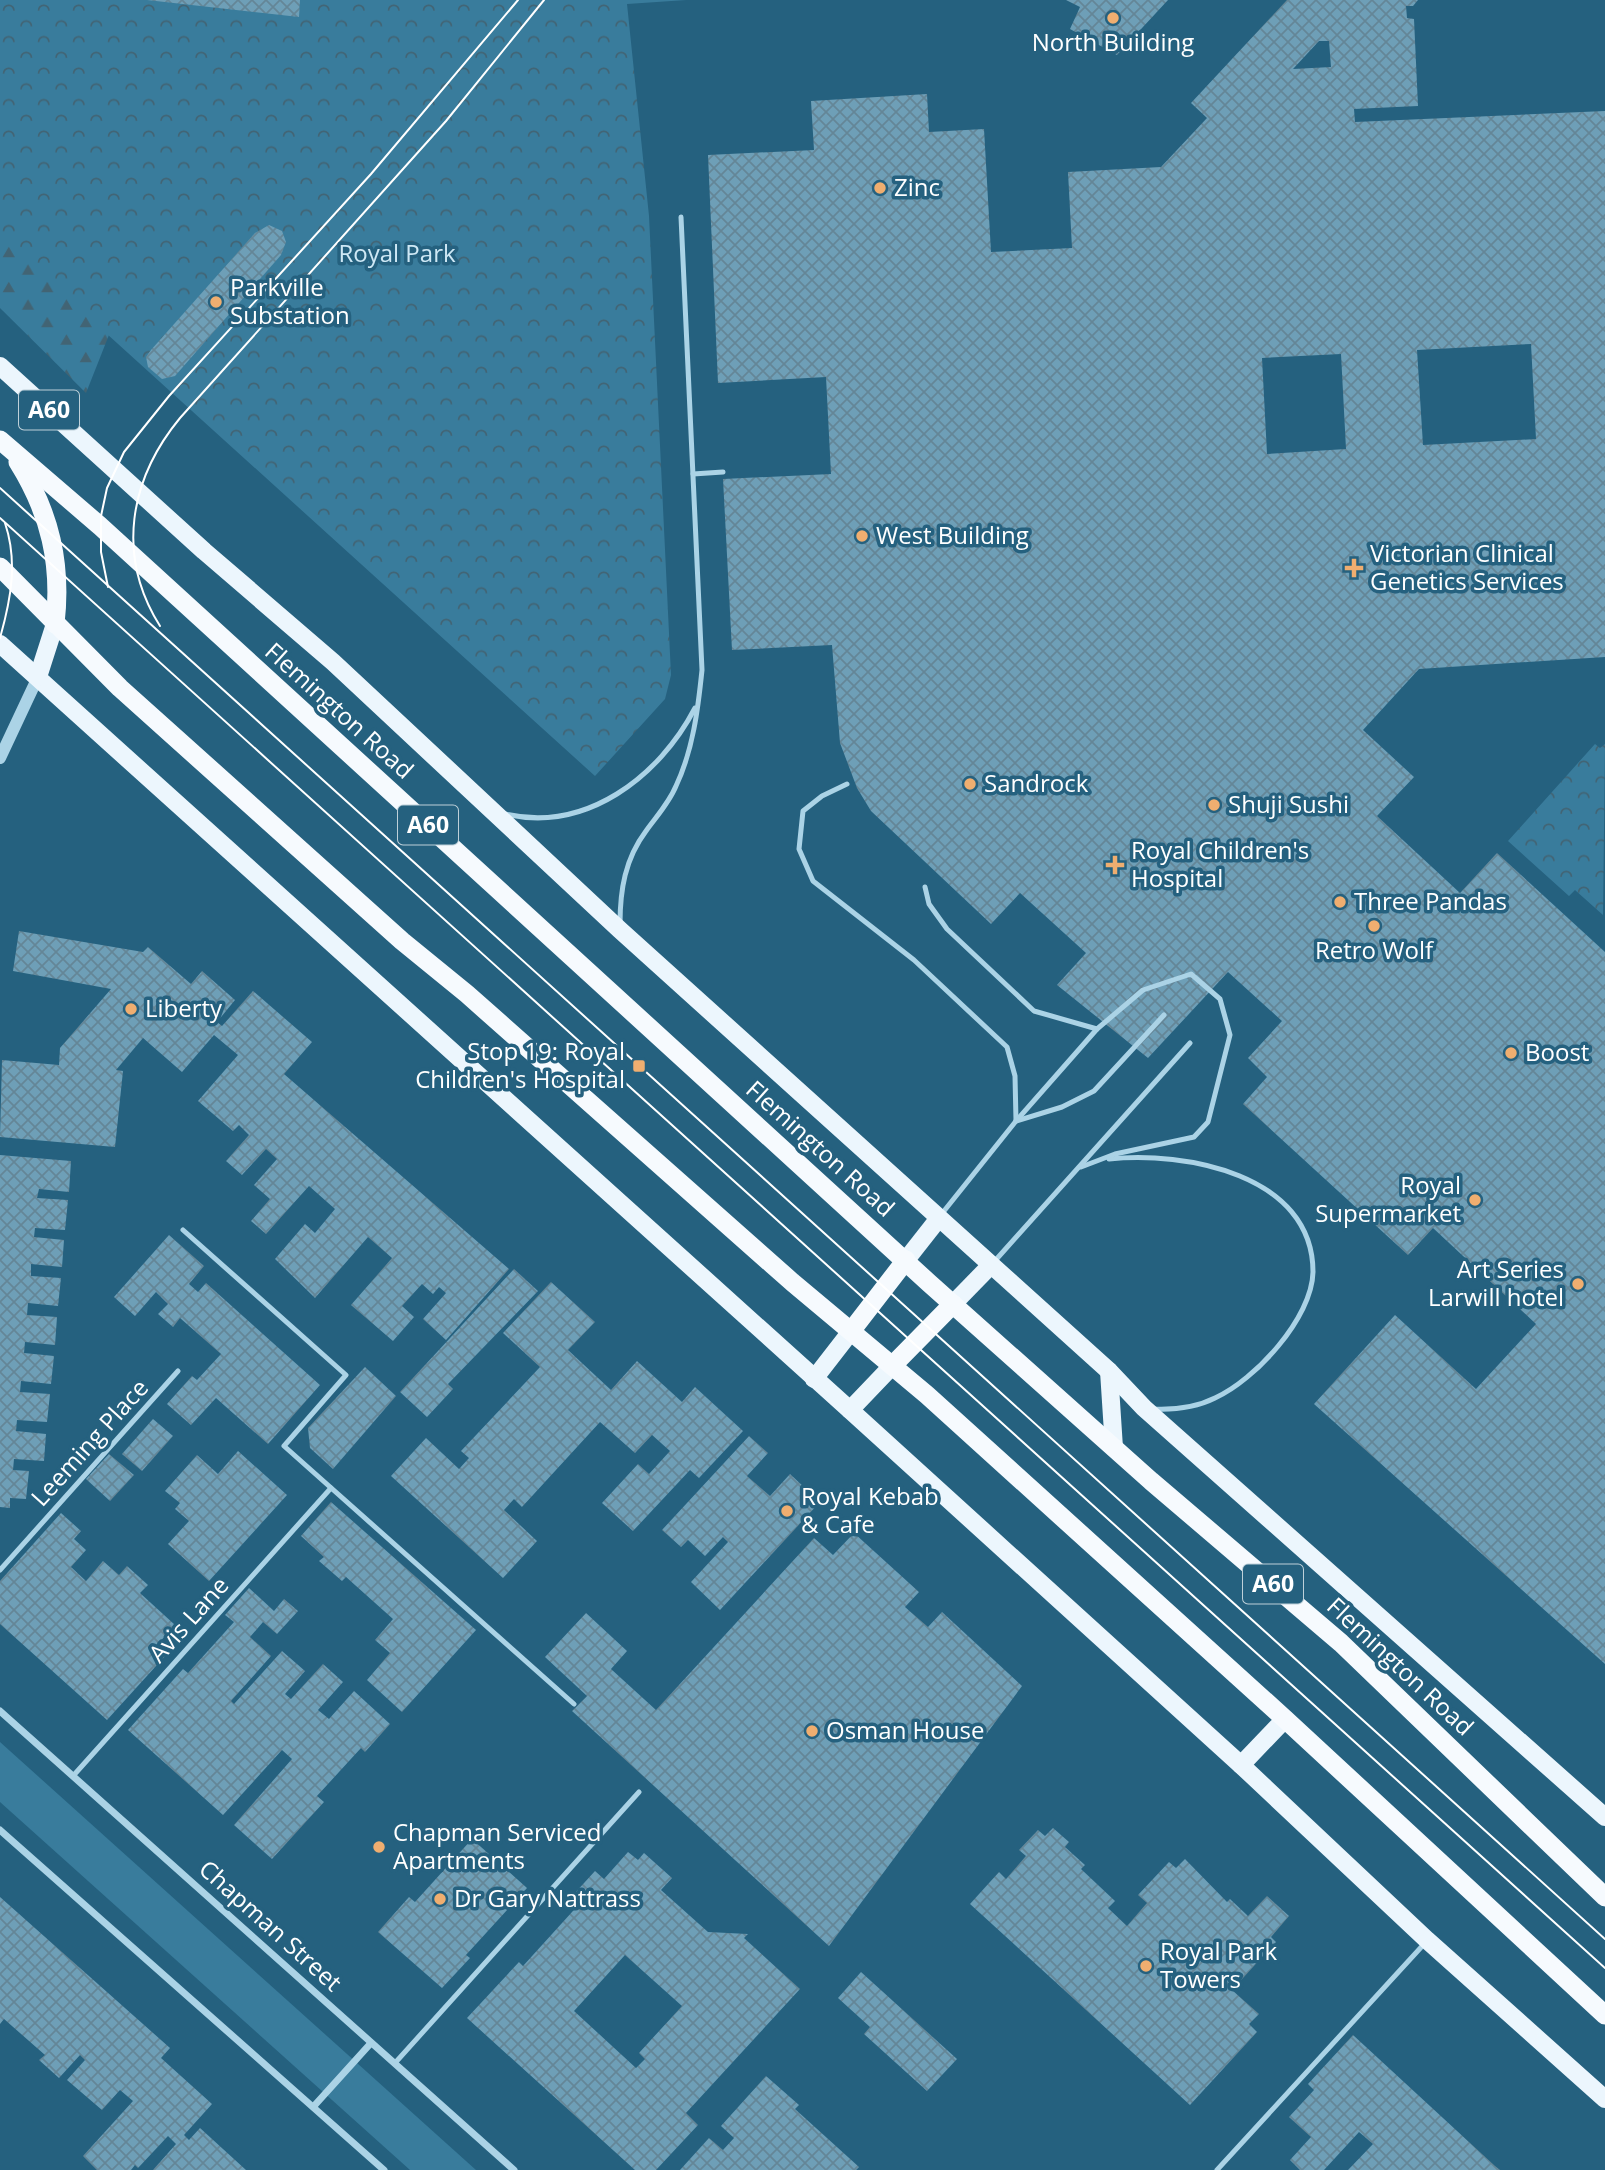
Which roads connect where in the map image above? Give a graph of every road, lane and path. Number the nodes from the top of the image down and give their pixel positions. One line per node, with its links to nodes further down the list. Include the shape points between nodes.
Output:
1 (681, 217): 5 (lane)
2 (0, 366): 13 (main road, Flemington Road / A60)
3 (4, 443): 7 (highway, via 35,493 52,535 59,585); 24 (highway, Flemington Road / A60)
4 (723, 472): 5 (lane)
5 (693, 474): 10 (lane, via 702,647)
6 (0, 567): 7 (highway)
7 (55, 624): 9 (main road); 27 (highway, via 402,941)
8 (0, 644): 9 (main road)
9 (38, 677): 11 (street); 31 (main road)
10 (697, 706): 13 (lane, via 668,750 607,802 564,815 529,817); 15 (lane, via 691,744 676,788 626,868)
11 (0, 758)
12 (847, 784): 19 (lane, via 803,811 799,849 813,881 914,960 1007,1047 1015,1076)
13 (497, 812): 15 (main road, Flemington Road / A60)
14 (925, 887): 17 (lane, via 929,904 947,929 1034,1011)
15 (620, 930): 22 (main road, Flemington Road / A60)
16 (1164, 1015): 19 (lane, via 1094,1091)
17 (1097, 1029): 19 (lane); 20 (lane, via 1143,990 1191,974 1220,999 1230,1035 1213,1113 1202,1130 1179,1141)
18 (1190, 1043): 21 (lane)
19 (1016, 1121): 22 (lane)
20 (1099, 1160): 21 (lane); 32 (lane, via 1177,1159 1242,1176 1280,1202 1295,1219 1311,1255 1312,1282 1306,1302 1258,1368 1237,1386 1202,1404)
21 (1081, 1167): 25 (lane)
22 (939, 1218): 24 (main road); 25 (main road, Flemington Road / A60)
23 (183, 1230): 35 (lane, via 346,1375 284,1446)
24 (906, 1260): 26 (highway, Flemington Road / A60); 27 (highway)
25 (991, 1265): 26 (main road); 30 (main road, Flemington Road / A60)
26 (953, 1304): 28 (highway); 34 (highway, Flemington Road / A60)
27 (852, 1330): 28 (highway); 31 (main road)
28 (893, 1365): 33 (main road); 39 (highway)
29 (178, 1371): 36 (lane, Leeming Place)
30 (1109, 1371): 32 (main road, Flemington Road / A60); 34 (main road)
31 (814, 1378): 33 (main road)
32 (1144, 1408): 43 (main road, Flemington Road / A60)
33 (850, 1410): 40 (main road)
34 (1114, 1448): 45 (highway, Flemington Road / A60, via 1341,1643)
35 (331, 1488): 37 (lane); 41 (lane, Avis Lane)
36 (0, 1570)
37 (574, 1704)
38 (0, 1710): 41 (street, Chapman Street)
39 (1285, 1719): 40 (main road); 47 (highway)
40 (1241, 1765): 46 (main road)
41 (73, 1776): 48 (street, Chapman Street)
42 (639, 1792): 49 (lane)
43 (1605, 1817)
44 (0, 1830): 51 (street)
45 (1605, 1897)
46 (1427, 1940): 50 (main road); 54 (lane)
47 (1605, 2015)
48 (371, 2043): 49 (street, Chapman Street); 51 (street)
49 (395, 2063): 53 (street, Chapman Street)
50 (1605, 2099)
51 (314, 2106): 52 (street)
52 (384, 2170)
53 (514, 2170)
54 (1217, 2170)

